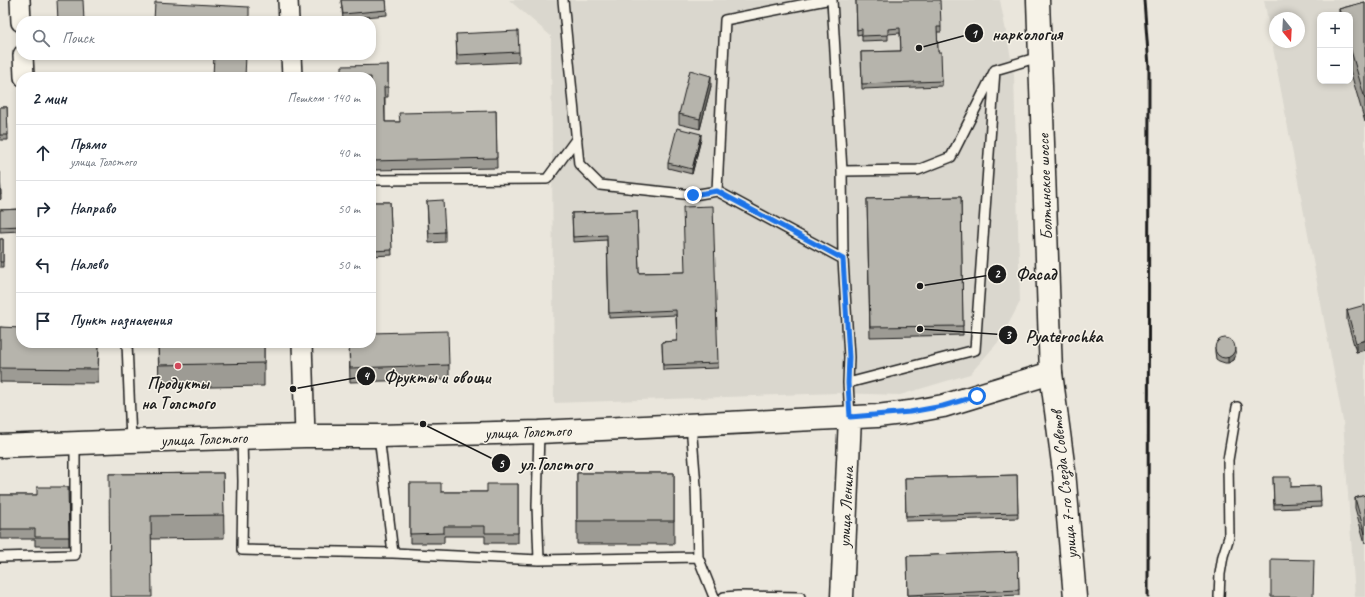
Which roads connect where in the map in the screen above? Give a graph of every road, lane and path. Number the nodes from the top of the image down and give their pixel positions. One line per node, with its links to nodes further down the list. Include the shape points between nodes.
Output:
1 (20, 0): 7 (street)
2 (288, 0): 8 (street)
3 (563, 0): 15 (lane)
4 (826, 0): 18 (lane, via 725,20)
5 (832, 0): 16 (lane)
6 (1038, 0): 9 (street, Болтинское шоссе)
7 (21, 16)
8 (289, 16)
9 (1041, 56): 12 (lane); 22 (street, Болтинское шоссе)
10 (23, 60): 13 (street)
11 (291, 60): 14 (street)
12 (995, 70): 16 (lane, via 951,157 918,170); 23 (lane, via 975,350)
13 (24, 72)
14 (292, 72)
15 (577, 138): 17 (lane, via 547,179); 18 (lane, via 578,164 600,185 693,195)
16 (842, 171): 19 (lane)
17 (376, 180)
18 (717, 191): 19 (lane)
19 (843, 259): 23 (lane, via 849,357)
20 (127, 348): 31 (lane)
21 (302, 348): 28 (street)
22 (1051, 373): 25 (street, улица Толстого, via 943,406 910,412); 42 (street, улица 7-го Съезда Советов)
23 (848, 383): 25 (lane)
24 (1237, 407): 43 (lane, via 1228,460 1229,537 1220,574)
25 (850, 417): 26 (street, улица Толстого); 41 (street, улица Ленина)
26 (691, 425): 27 (street, улица Толстого); 36 (lane)
27 (539, 432): 29 (street, улица Толстого); 37 (lane)
28 (305, 436): 29 (street, улица Толстого); 30 (street, улица Толстого)
29 (380, 436): 34 (lane)
30 (242, 438): 31 (street, улица Толстого); 34 (lane, via 242,550)
31 (131, 441): 32 (street, улица Толстого)
32 (75, 444): 33 (street, улица Толстого); 35 (lane, via 75,555)
33 (0, 446)
34 (393, 553): 37 (lane)
35 (0, 557)
36 (698, 557): 37 (lane); 38 (lane)
37 (539, 560)
38 (714, 597)
39 (724, 597): 40 (lane)
40 (800, 597)
41 (842, 597)
42 (1075, 597)
43 (1219, 597)

